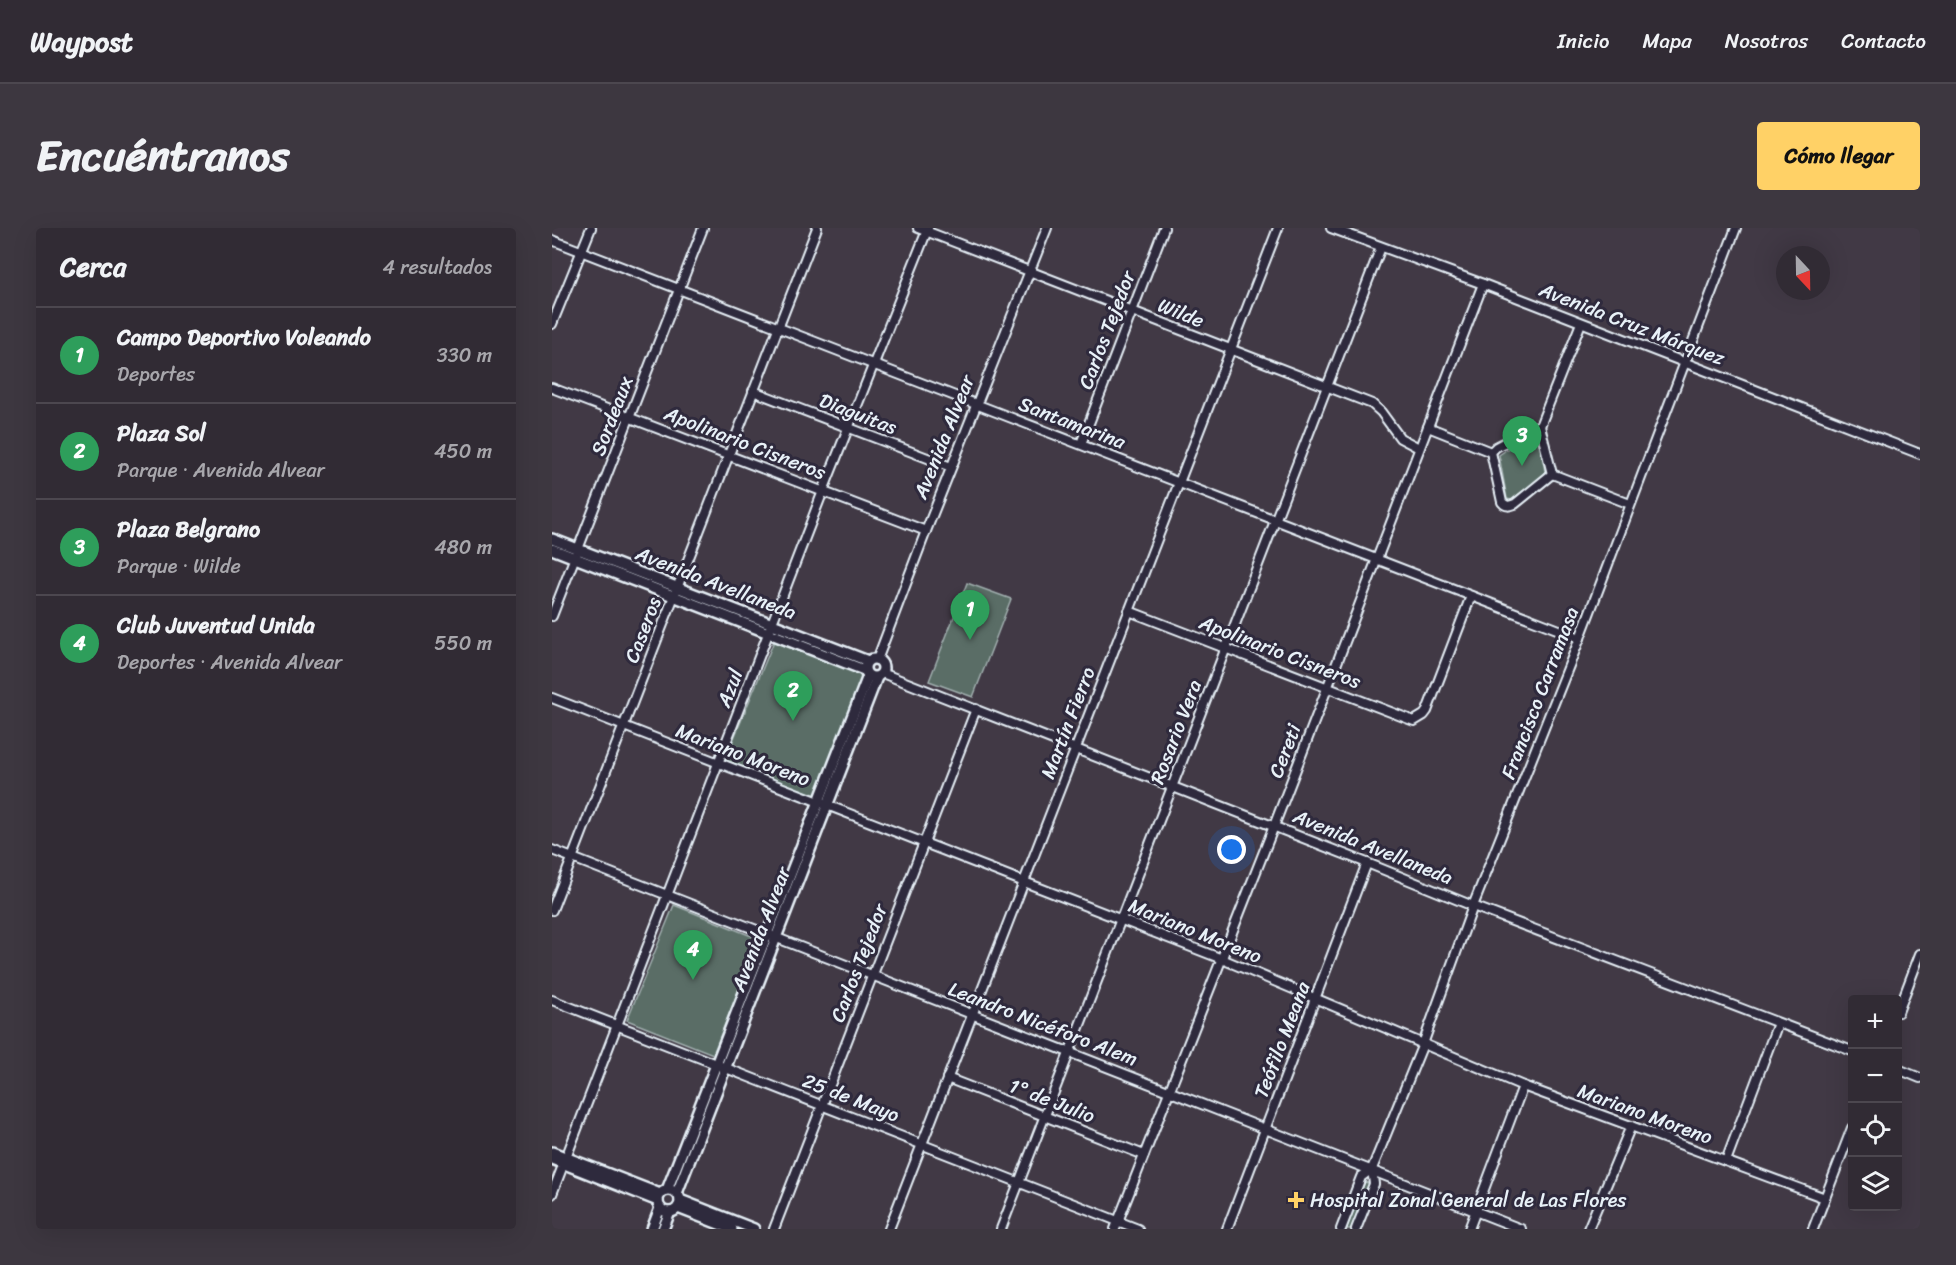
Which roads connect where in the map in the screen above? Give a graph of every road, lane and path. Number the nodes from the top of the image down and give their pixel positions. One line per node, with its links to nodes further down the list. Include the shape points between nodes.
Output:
1 (591, 228): 13 (street)
2 (703, 228): 16 (street, Sordeaux)
3 (817, 228): 20 (street, Caseros)
4 (918, 228): 10 (street, Wilde)
5 (1047, 228): 14 (street, Avenida Alvear)
6 (1164, 228): 17 (street, Carlos Tejedor)
7 (1278, 228): 21 (street, Martín Fierro)
8 (1331, 228): 12 (street, Avenida Cruz Márquez)
9 (1736, 228): 22 (street, Francisco Carramasa)
10 (927, 230): 14 (street, Wilde); 23 (street, Azul)
11 (552, 240): 13 (street, Santamarina)
12 (1382, 247): 15 (street, Avenida Cruz Márquez); 24 (street, Rosario Vera)
13 (582, 252): 16 (street, Santamarina); 19 (street)
14 (1030, 272): 17 (street, Wilde); 27 (street, Avenida Alvear)
15 (1483, 284): 18 (street, Avenida Cruz Márquez); 31 (street, Cereti)
16 (679, 289): 20 (street, Santamarina); 28 (street, Sordeaux)
17 (1132, 311): 21 (street, Wilde); 32 (street, Carlos Tejedor)
18 (1581, 323): 22 (street, Avenida Cruz Márquez); 29 (street)
19 (552, 324)
20 (778, 327): 23 (street, Santamarina); 26 (street, Caseros)
21 (1230, 350): 24 (street, Wilde); 39 (street, Martín Fierro)
22 (1684, 362): 36 (street, Avenida Cruz Márquez); 41 (street, Francisco Carramasa)
23 (874, 364): 27 (street, Santamarina); 30 (street, Azul)
24 (1328, 387): 33 (street, Wilde, via 1372,404 1395,433); 42 (street, Rosario Vera)
25 (552, 388): 28 (street, Apolinario Cisneros)
26 (753, 391): 30 (street, Diaguitas); 35 (street, Caseros)
27 (977, 404): 32 (street, Santamarina); 37 (street, Avenida Alvear)
28 (630, 416): 35 (street, Apolinario Cisneros); 46 (street, Sordeaux)
29 (1540, 426): 34 (street); 38 (street)
30 (849, 428): 37 (street, Diaguitas); 40 (street, Azul)
31 (1428, 428): 33 (street, Cereti); 34 (street)
32 (1081, 444): 39 (street, Santamarina)
33 (1419, 448): 47 (street, Cereti)
34 (1491, 452): 38 (street, via 1504,505 1515,504)
35 (729, 454): 40 (street, Apolinario Cisneros); 48 (street, Caseros)
36 (1920, 454)
37 (951, 467): 43 (street, Avenida Alvear)
38 (1552, 474): 41 (street)
39 (1179, 482): 42 (street, Santamarina); 50 (street, Martín Fierro)
40 (824, 491): 43 (street, Apolinario Cisneros); 52 (street, Azul)
41 (1630, 504): 53 (street, Francisco Carramasa)
42 (1277, 520): 47 (street, Santamarina); 54 (street, Rosario Vera)
43 (926, 531): 55 (street, Avenida Alvear)
44 (552, 539): 46 (main road, Avenida Avellaneda)
45 (552, 549): 46 (main road, Avenida Avellaneda)
46 (576, 553): 48 (main road, Avenida Avellaneda); 51 (street, Sordeaux)
47 (1376, 558): 49 (street, Santamarina); 56 (street, Cereti)
48 (676, 592): 52 (main road, Avenida Avellaneda); 59 (street, Caseros)
49 (1471, 596): 53 (street, Santamarina); 56 (street, Apolinario Cisneros, via 1427,711 1419,719 1409,720)
50 (1129, 611): 54 (street, Apolinario Cisneros); 60 (street, Martín Fierro)
51 (552, 616)
52 (771, 628): 55 (main road, Avenida Avellaneda); 61 (street, Azul)
53 (1580, 638): 71 (street, Francisco Carramasa)
54 (1226, 649): 56 (street, Apolinario Cisneros); 62 (street, Rosario Vera)
55 (873, 669): 58 (street, Avenida Avellaneda); 63 (main road, Avenida Alvear)
56 (1326, 688): 64 (street, Cereti)
57 (552, 698): 59 (street, Mariano Moreno)
58 (976, 709): 60 (street, Avenida Avellaneda); 65 (street, Carlos Tejedor)
59 (624, 726): 61 (street, Mariano Moreno); 67 (street, Caseros)
60 (1075, 749): 62 (street, Avenida Avellaneda); 69 (street, Martín Fierro)
61 (719, 763): 63 (street, Mariano Moreno); 70 (street, Azul)
62 (1173, 787): 64 (street, Avenida Avellaneda); 73 (street, Rosario Vera)
63 (824, 804): 65 (street, Mariano Moreno); 74 (main road, Avenida Alvear)
64 (1274, 826): 68 (street, Avenida Avellaneda); 76 (street, Cereti)
65 (924, 843): 69 (street, Mariano Moreno); 77 (street, Carlos Tejedor)
66 (552, 850): 67 (street, Leandro Nicéforo Alem)
67 (572, 858): 70 (street, Leandro Nicéforo Alem); 72 (street, Caseros)
68 (1367, 863): 71 (street, Avenida Avellaneda); 78 (street, Teófilo Meana)
69 (1024, 882): 73 (street, Mariano Moreno); 81 (street, Martín Fierro)
70 (668, 895): 74 (street, Leandro Nicéforo Alem); 83 (street, Azul)
71 (1473, 906): 82 (street, Avenida Avellaneda); 84 (street, Francisco Carramasa)
72 (552, 910)
73 (1121, 920): 76 (street, Mariano Moreno); 86 (street, Rosario Vera)
74 (772, 936): 77 (street, Leandro Nicéforo Alem); 87 (main road, Avenida Alvear); 88 (main road, Avenida Alvear)
75 (1920, 954): 80 (street)
76 (1222, 959): 78 (street, Mariano Moreno); 93 (street, Cereti)
77 (872, 975): 81 (street, Leandro Nicéforo Alem); 94 (street, Carlos Tejedor)
78 (1316, 998): 84 (street, Mariano Moreno); 97 (street, Teófilo Meana)
79 (552, 1000): 83 (street, 25 de Mayo)
80 (1902, 1001)
81 (972, 1014): 86 (street, Leandro Nicéforo Alem); 90 (street, Martín Fierro)
82 (1778, 1023): 85 (street, Avenida Avellaneda); 104 (street)
83 (619, 1025): 87 (street, 25 de Mayo); 103 (street, Azul)
84 (1423, 1044): 92 (street, Mariano Moreno); 105 (street, Francisco Carramasa)
85 (1848, 1050)
86 (1070, 1052): 93 (street, Leandro Nicéforo Alem); 95 (street, Rosario Vera)
87 (716, 1064): 88 (street, 25 de Mayo); 108 (main road, Avenida Alvear)
88 (726, 1068): 94 (street, 25 de Mayo); 110 (main road, Avenida Alvear)
89 (1902, 1071): 91 (street)
90 (948, 1078): 95 (street, 1° de Julio); 99 (street, Martín Fierro)
91 (1920, 1078)
92 (1523, 1086): 96 (street, Mariano Moreno); 111 (street)
93 (1170, 1091): 97 (street, Leandro Nicéforo Alem); 101 (street, Cereti)
94 (822, 1105): 99 (street, 25 de Mayo); 117 (street, Carlos Tejedor)
95 (1045, 1116): 101 (street, 1° de Julio); 106 (street, Rosario Vera)
96 (1631, 1126): 104 (street, Mariano Moreno); 126 (street)
97 (1265, 1128): 105 (street, Leandro Nicéforo Alem); 121 (street, Teófilo Meana)
98 (1848, 1138): 109 (street)
99 (922, 1144): 106 (street, 25 de Mayo); 118 (street, Martín Fierro)
100 (552, 1152): 103 (main road)
101 (1144, 1155): 112 (street, Cereti)
102 (552, 1159): 103 (main road)
103 (565, 1161): 107 (street, Azul); 108 (main road)
104 (1726, 1161): 109 (street, Mariano Moreno)
105 (1372, 1169): 111 (street, Leandro Nicéforo Alem); 122 (street, Francisco Carramasa, via 1361,1177); 123 (street, Francisco Carramasa, via 1374,1184)
106 (1019, 1181): 112 (street, 25 de Mayo); 119 (street, Rosario Vera)
107 (552, 1194)
108 (661, 1198): 110 (main road); 110 (main road); 113 (main road, Avenida Alvear)
109 (1825, 1198): 127 (street)
110 (676, 1203): 114 (main road, Avenida Alvear); 115 (main road); 116 (main road)
111 (1476, 1211): 124 (street); 125 (street, Leandro Nicéforo Alem)
112 (1116, 1225): 120 (street, 25 de Mayo)
113 (652, 1229)
114 (663, 1229)
115 (732, 1229)
116 (754, 1229)
117 (774, 1229)
118 (889, 1229)
119 (1001, 1229)
120 (1138, 1229)
121 (1227, 1229)
122 (1341, 1229)
123 (1356, 1229)
124 (1469, 1229)
125 (1521, 1229)
126 (1588, 1229)
127 (1813, 1229)

